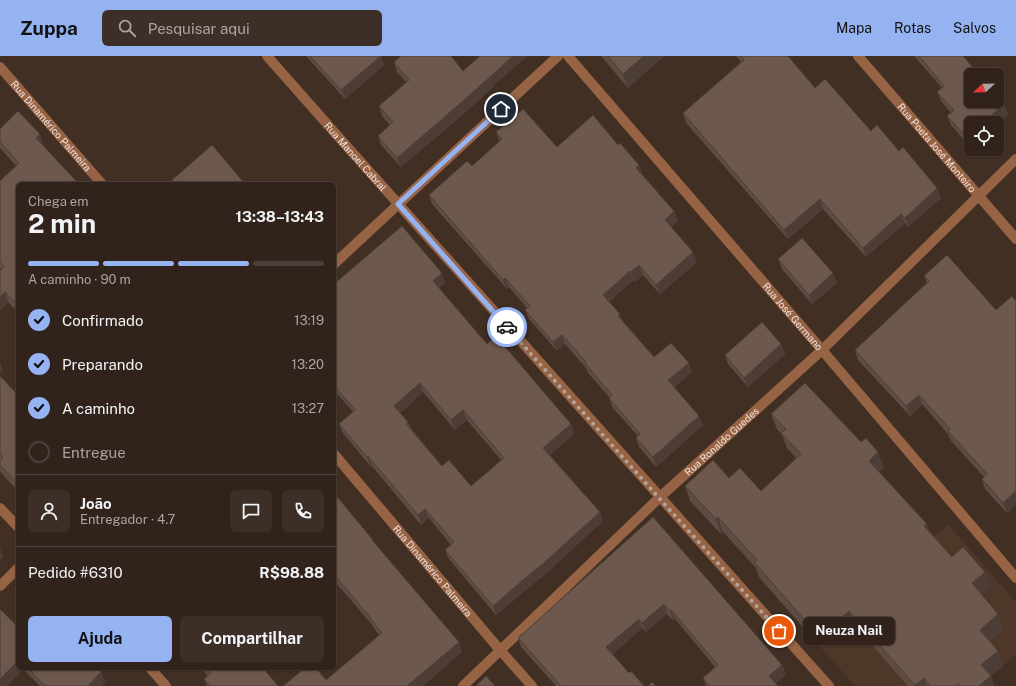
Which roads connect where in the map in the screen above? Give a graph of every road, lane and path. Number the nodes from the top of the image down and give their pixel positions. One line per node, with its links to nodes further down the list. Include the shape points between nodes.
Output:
1 (267, 56): 9 (street, Rua Manoel Cabral)
2 (558, 56): 9 (street)
3 (568, 56): 12 (street, Rua José Germano)
4 (858, 56): 8 (street, Rua Poeta José Monteiro)
5 (0, 67): 7 (street, Rua Dinamérico Palmeira)
6 (1016, 159): 8 (street, Rua Ronaldo Guedes)
7 (100, 182)
8 (978, 196): 10 (street, Rua Poeta José Monteiro); 12 (street, Rua Ronaldo Guedes)
9 (398, 204): 11 (street); 14 (street, Rua Manoel Cabral)
10 (1016, 239)
11 (336, 262)
12 (822, 350): 14 (street, Rua Ronaldo Guedes); 18 (street, Rua José Germano)
13 (336, 456): 20 (street, Rua Dinamérico Palmeira)
14 (659, 498): 20 (street, Rua Ronaldo Guedes); 25 (street, Rua Manoel Cabral)
15 (0, 508): 16 (street)
16 (16, 525)
17 (16, 570): 19 (street)
18 (1016, 578)
19 (0, 586)
20 (500, 650): 23 (street, Rua Ronaldo Guedes); 24 (street, Rua Dinamérico Palmeira)
21 (152, 670): 22 (street)
22 (166, 686)
23 (463, 686)
24 (532, 686)
25 (829, 686)

